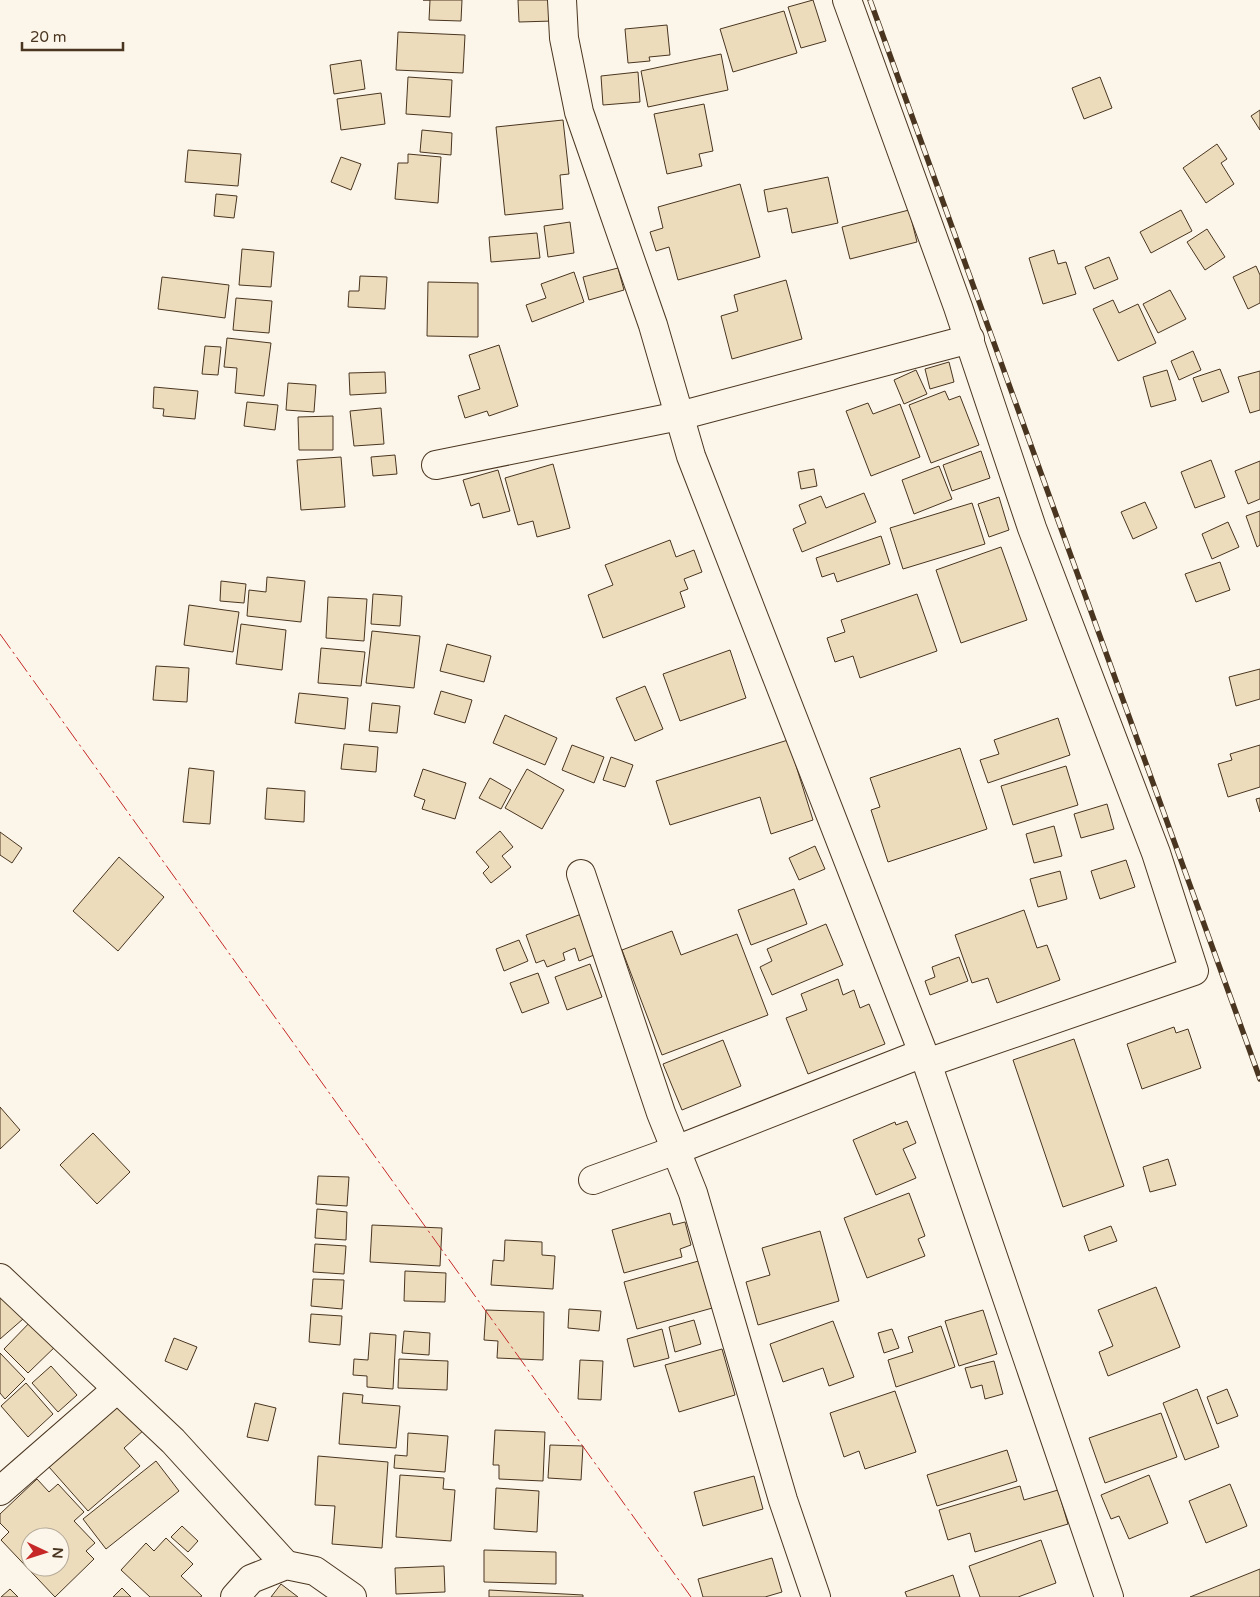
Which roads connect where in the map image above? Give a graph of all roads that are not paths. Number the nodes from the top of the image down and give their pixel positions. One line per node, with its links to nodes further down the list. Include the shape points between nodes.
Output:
1 (562, 0): 4 (street, via 564,38 579,112 653,325)
2 (847, 0): 3 (street)
3 (970, 339): 4 (street); 7 (street, via 1032,528 1156,853 1194,971)
4 (680, 416): 5 (street); 7 (street, via 691,456)
5 (436, 465)
6 (581, 874): 8 (street)
7 (925, 1058): 8 (street); 17 (street)
8 (676, 1150): 9 (street); 16 (street, via 693,1193 783,1500)
9 (593, 1180)
10 (0, 1278): 11 (street)
11 (117, 1389): 12 (street); 13 (street, via 173,1442)
12 (0, 1491)
13 (286, 1565): 14 (street, via 251,1580); 15 (street, via 316,1571)
14 (236, 1597)
15 (352, 1597)
16 (816, 1597)
17 (1109, 1597)

